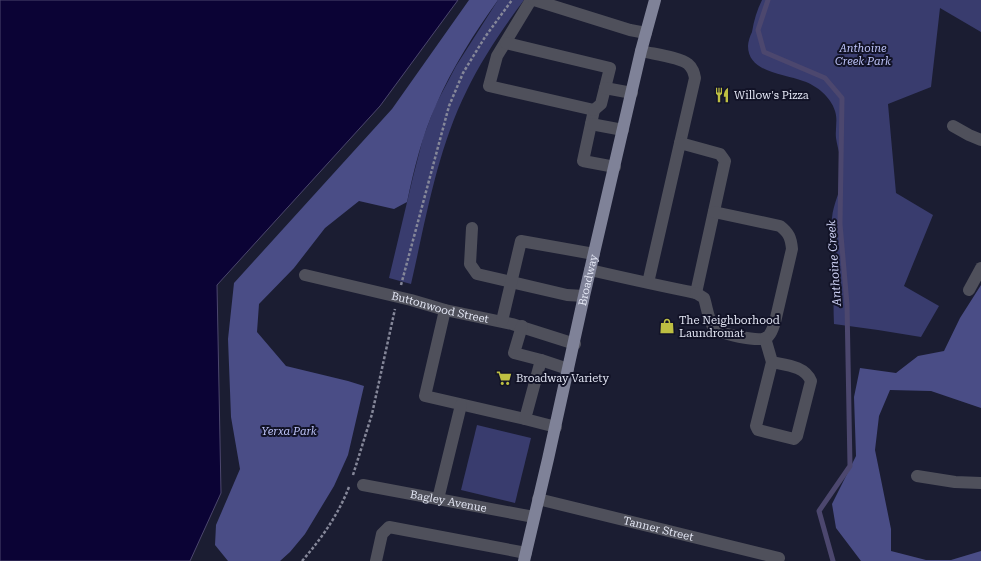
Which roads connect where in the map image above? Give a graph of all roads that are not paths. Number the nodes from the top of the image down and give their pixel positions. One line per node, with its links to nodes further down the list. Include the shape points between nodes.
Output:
1 (531, 0): 5 (street)
2 (534, 0): 4 (street)
3 (655, 0): 4 (main road, Broadway)
4 (646, 33): 6 (main road, Broadway)
5 (506, 43): 7 (street, via 610,68); 9 (street, via 497,56 489,86)
6 (641, 51): 8 (main road, Broadway); 14 (street, via 682,60 689,64 694,72 695,78)
7 (605, 88): 8 (street); 9 (street, via 602,104)
8 (632, 93): 12 (main road, Broadway)
9 (594, 110): 10 (street)
10 (591, 124): 12 (street); 15 (street, via 583,161)
11 (953, 126): 13 (street)
12 (623, 130): 15 (main road, Broadway)
13 (981, 140)
14 (680, 143): 16 (street, via 720,154 725,161); 23 (street)
15 (615, 167): 18 (main road, Broadway)
16 (714, 212): 25 (street); 30 (street, via 780,226 791,237 792,249 775,322)
17 (472, 228): 22 (street, via 470,264 477,274)
18 (594, 254): 20 (main road, Broadway); 22 (street, via 521,241)
19 (981, 268): 24 (street)
20 (590, 270): 23 (street); 26 (main road, Broadway)
21 (305, 275): 27 (street, Buttonwood Street)
22 (511, 282): 26 (street, via 567,295); 28 (street)
23 (648, 283): 25 (street)
24 (969, 290)
25 (696, 293): 30 (street, via 704,298 710,321 715,328 757,340)
26 (584, 296): 31 (main road, Broadway)
27 (445, 310): 28 (street, Buttonwood Street); 35 (street, via 425,396)
28 (502, 322): 29 (street, Buttonwood Street)
29 (522, 326): 31 (street, Buttonwood Street); 32 (street, via 514,353)
30 (765, 338): 33 (street)
31 (575, 344): 34 (main road, Broadway)
32 (541, 360): 34 (street); 36 (street)
33 (772, 362): 33 (street, via 800,369 811,381 797,436 794,439 758,430 756,426)
34 (568, 369): 37 (main road, Broadway)
35 (461, 404): 36 (street); 41 (street)
36 (524, 419): 37 (street)
37 (556, 427): 42 (main road, Broadway)
38 (917, 476): 39 (street)
39 (981, 483)
40 (363, 485): 41 (street, Bagley Avenue)
41 (438, 499): 43 (street, Bagley Avenue)
42 (538, 499): 43 (main road, Broadway); 45 (street, Tanner Street)
43 (534, 517): 44 (main road, Broadway)
44 (525, 557): 46 (street, via 389,527 382,534)
45 (779, 558)
46 (376, 561)

